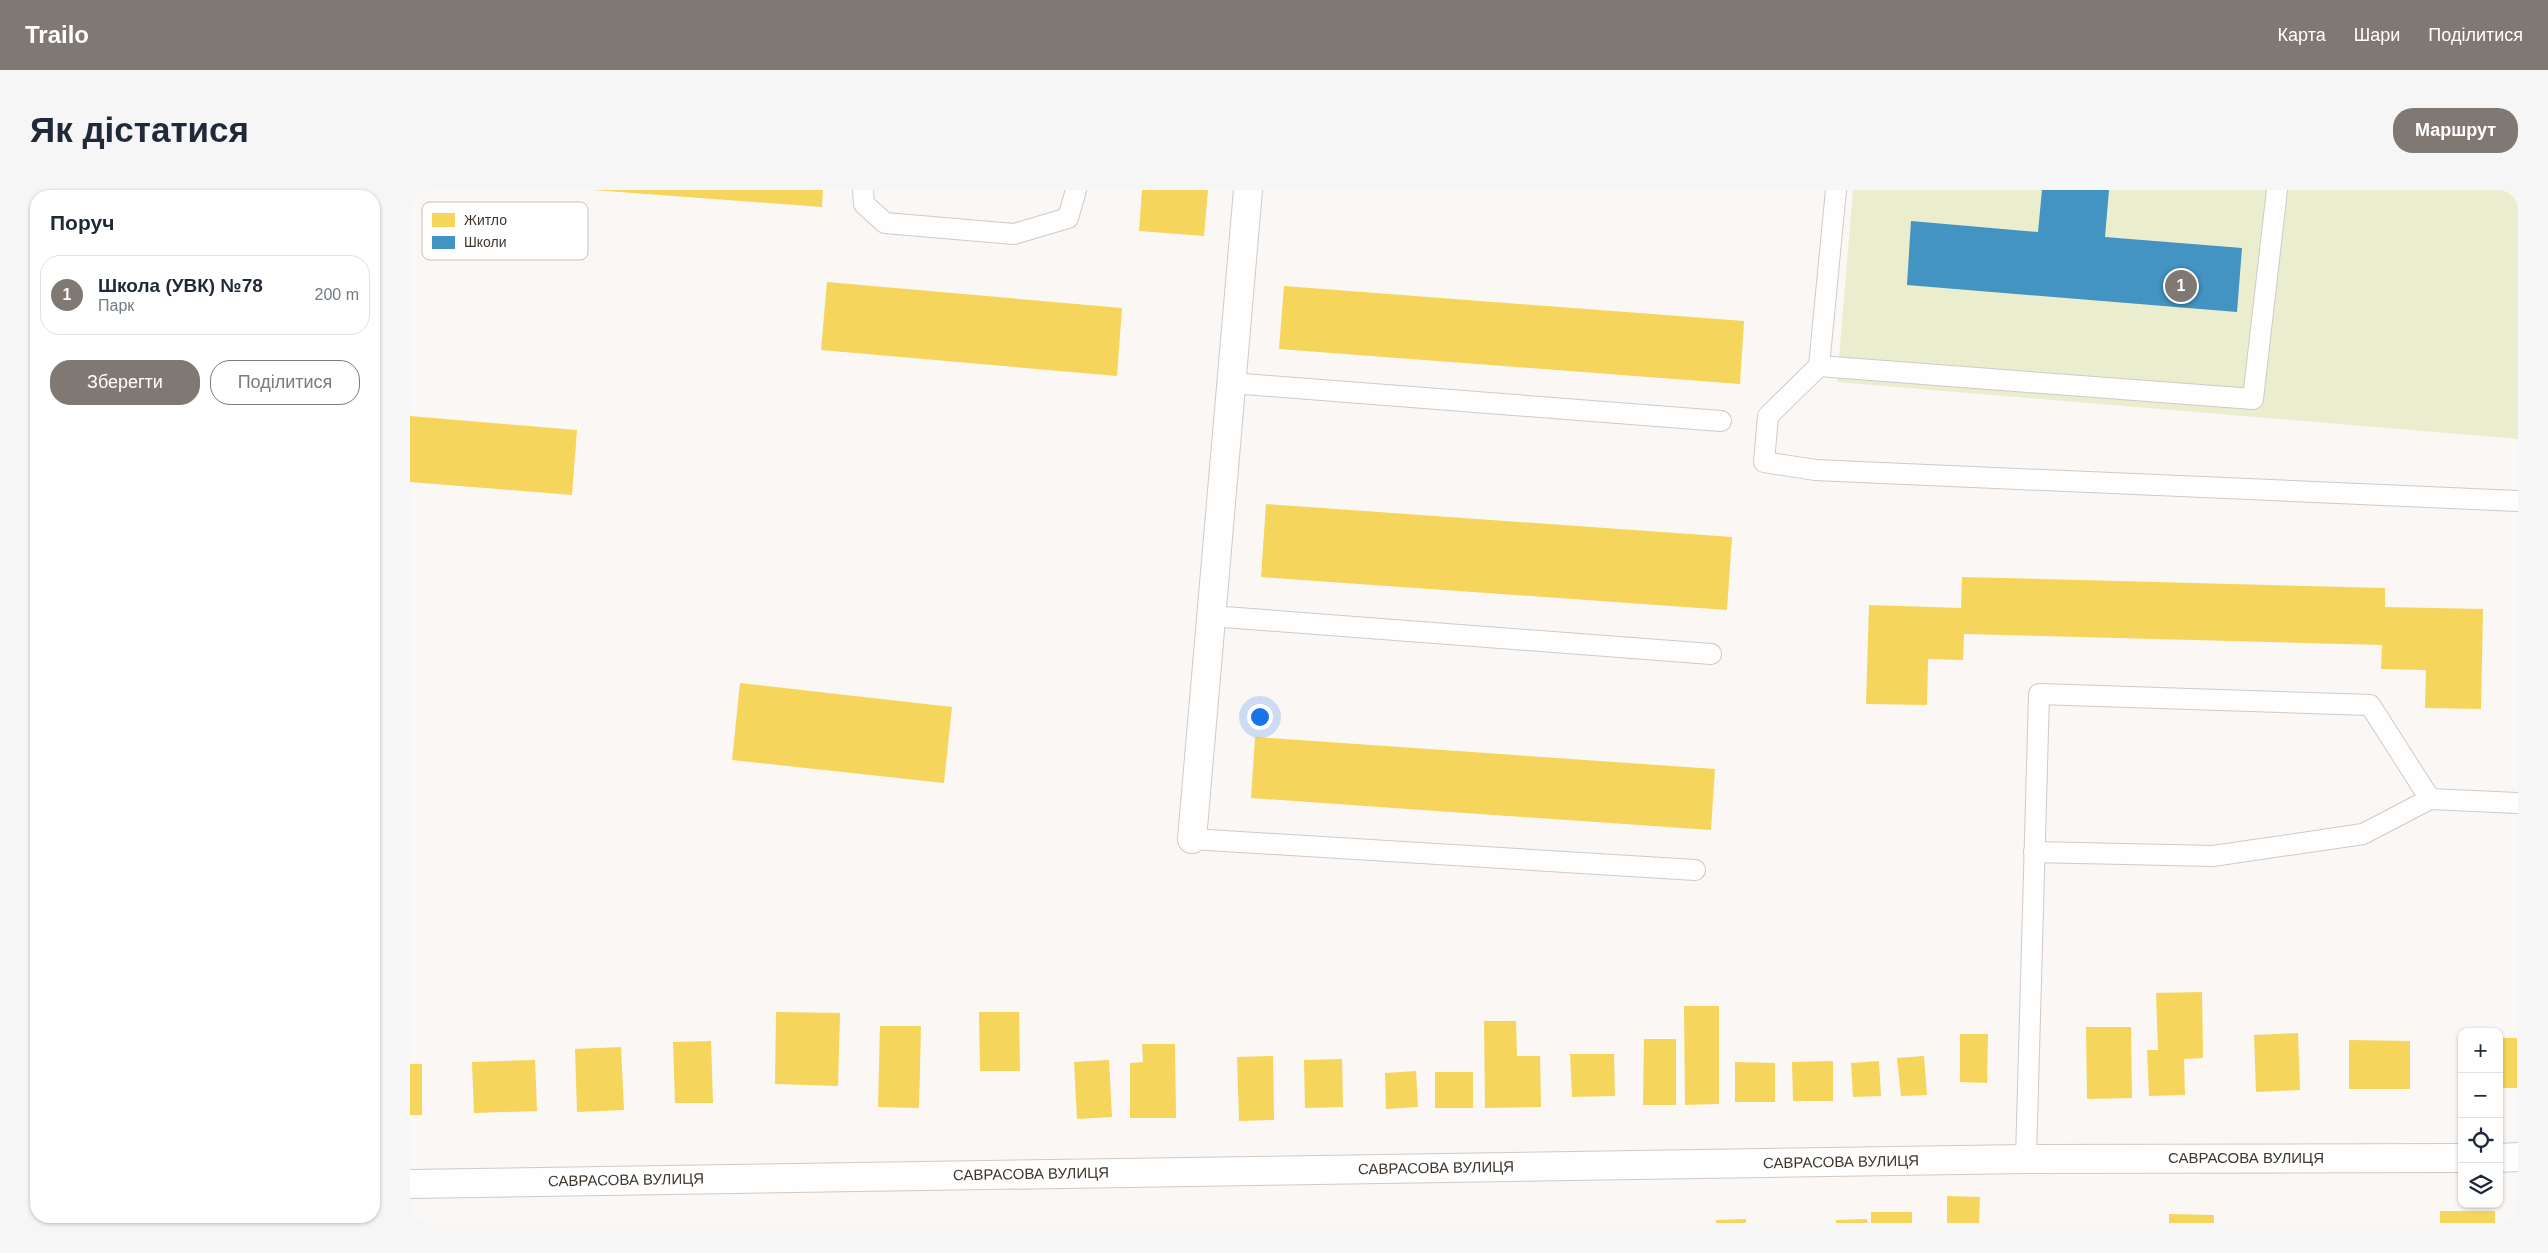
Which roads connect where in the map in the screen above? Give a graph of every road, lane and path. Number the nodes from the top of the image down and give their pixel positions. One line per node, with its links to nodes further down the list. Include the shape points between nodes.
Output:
1 (863, 190): 2 (lane, via 864,204 885,223 1014,234 1068,218)
2 (1076, 190)
3 (1248, 190): 7 (street)
4 (1836, 190): 6 (lane)
5 (2277, 190): 6 (lane, via 2253,399)
6 (1819, 366): 9 (lane, via 1768,416 1764,462 1815,470)
7 (1231, 383): 8 (lane); 10 (street)
8 (1721, 422)
9 (2518, 500)
10 (1211, 616): 11 (lane); 14 (street)
11 (1712, 654)
12 (2430, 799): 13 (lane); 15 (lane, via 2363,834 2212,856); 15 (lane, via 2370,705 2039,694)
13 (2518, 803)
14 (1192, 839): 16 (lane)
15 (2034, 852): 20 (lane)
16 (1695, 870)
17 (2458, 1158): 20 (street, САВРАСОВА ВУЛИЦЯ)
18 (2503, 1158): 19 (street)
19 (2518, 1158)
20 (2026, 1159): 21 (street, САВРАСОВА ВУЛИЦЯ)
21 (410, 1184)

